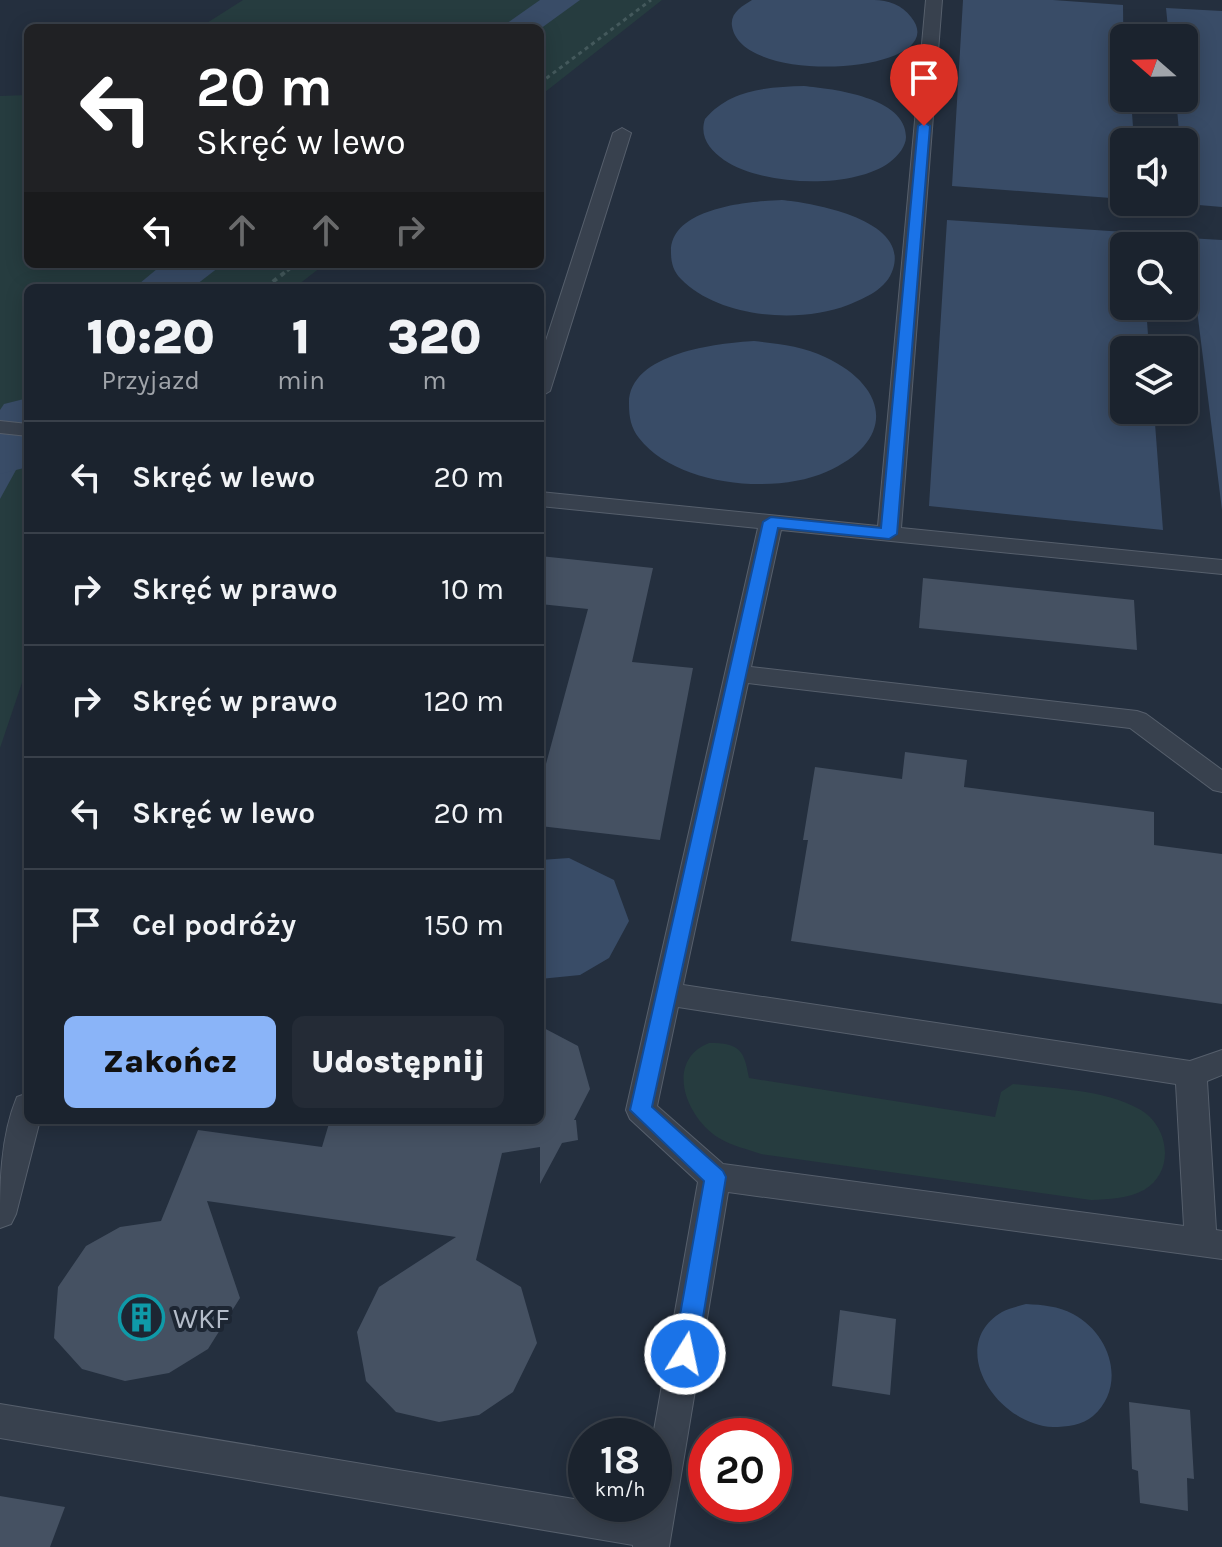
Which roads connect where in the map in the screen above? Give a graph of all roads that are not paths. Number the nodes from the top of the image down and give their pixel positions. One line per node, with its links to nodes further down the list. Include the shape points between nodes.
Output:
1 (934, 0): 8 (lane)
2 (622, 133): 3 (lane)
3 (544, 378)
4 (0, 427): 5 (lane)
5 (24, 430)
6 (544, 499): 7 (lane)
7 (771, 522): 8 (lane); 10 (lane)
8 (889, 534): 9 (lane)
9 (1222, 567)
10 (737, 674): 11 (lane, via 1137,720); 12 (lane)
11 (1222, 783)
12 (666, 994): 14 (lane); 16 (lane, via 641,1110)
13 (1222, 1062): 14 (lane)
14 (1191, 1074): 18 (lane)
15 (24, 1121): 17 (lane)
16 (715, 1177): 18 (lane); 20 (lane)
17 (0, 1214)
18 (1211, 1244)
19 (0, 1421): 20 (lane)
20 (653, 1538)

